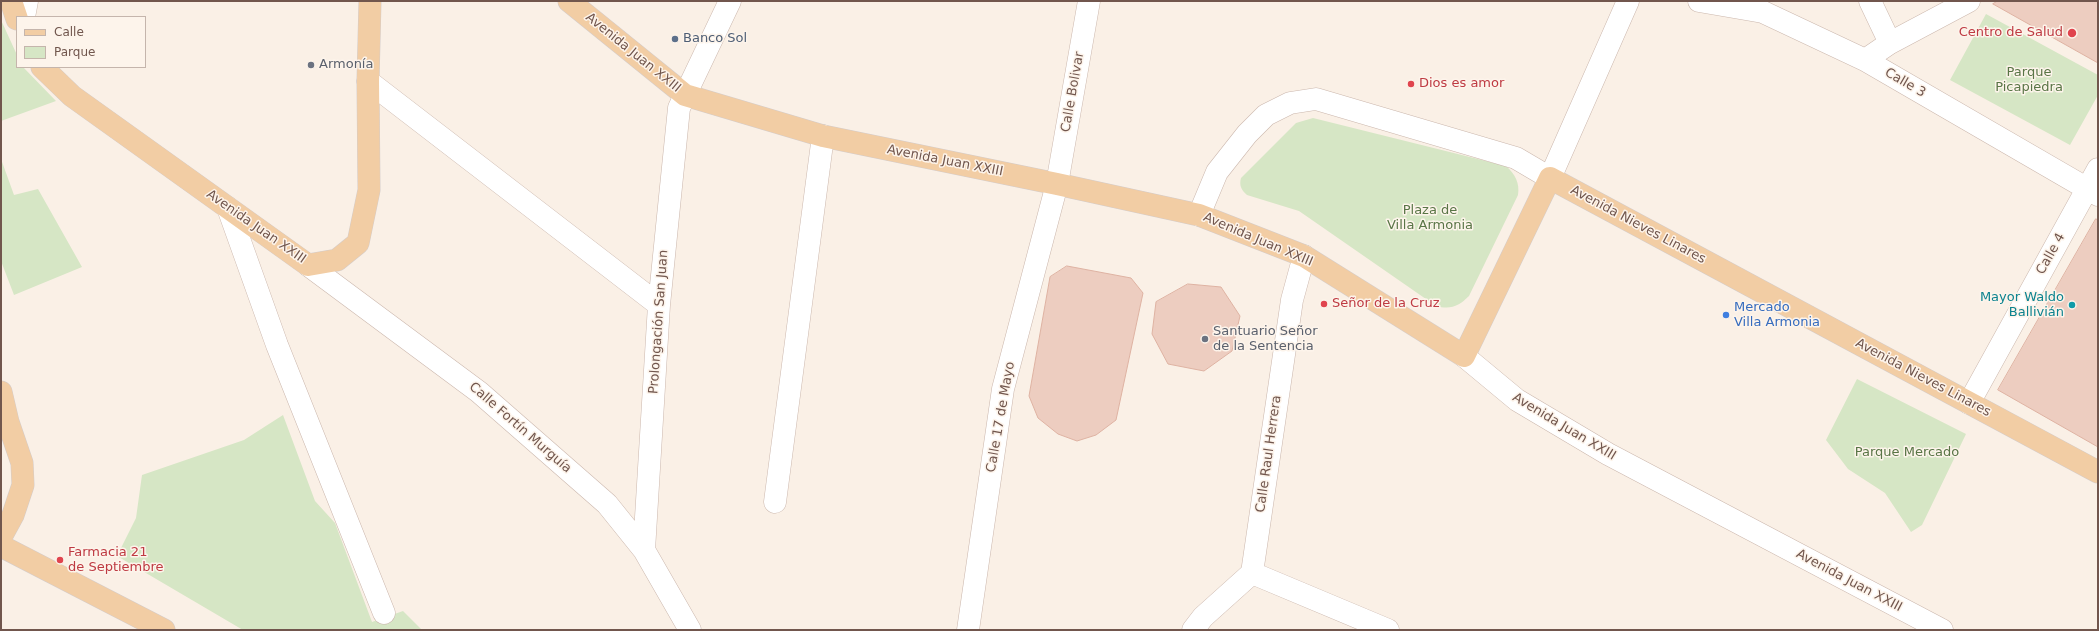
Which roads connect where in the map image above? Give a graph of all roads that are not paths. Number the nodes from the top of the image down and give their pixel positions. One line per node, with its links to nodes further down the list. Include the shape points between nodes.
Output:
1 (10, 1): 11 (main road)
2 (28, 1): 12 (street)
3 (370, 1): 16 (main road, Avenida Juan XXIII)
4 (570, 1): 17 (main road, Avenida Juan XXIII)
5 (730, 1): 17 (street, Prolongación San Juan)
6 (1089, 1): 21 (street, Calle Bolivar)
7 (1628, 1): 20 (street)
8 (1698, 1): 14 (street, Calle 3, via 1763,12)
9 (1870, 1): 13 (street)
10 (1969, 1): 13 (street)
11 (16, 16)
12 (24, 16)
13 (1890, 43): 14 (street)
14 (1865, 60): 22 (street, Calle 3)
15 (43, 68): 23 (main road, Avenida Juan XXIII, via 72,96)
16 (368, 81): 26 (main road, Avenida Juan XXIII, via 370,190 358,243 337,260); 27 (street)
17 (685, 95): 18 (main road, Avenida Juan XXIII); 27 (street, Prolongación San Juan, via 679,108)
18 (823, 136): 21 (main road, Avenida Juan XXIII); 32 (street)
19 (2098, 169): 22 (street, Calle 4)
20 (1550, 178): 24 (street, Avenida Nieves Linares, via 1516,158 1316,99 1290,103 1266,115 1247,134 1217,172); 28 (main road); 30 (main road, Avenida Nieves Linares)
21 (1057, 184): 24 (main road, Avenida Juan XXIII); 40 (street, Calle 17 de Mayo, via 1003,389)
22 (2092, 192): 30 (street, Calle 4)
23 (228, 208): 26 (main road, Avenida Juan XXIII); 37 (street, via 277,345)
24 (1198, 215): 25 (main road, Avenida Juan XXIII)
25 (1304, 256): 28 (main road, Avenida Juan XXIII); 36 (street, Calle Raul Herrera, via 1292,300)
26 (308, 265): 35 (street, Calle Fortín Murguía, via 479,392 607,504)
27 (659, 305): 35 (street, Prolongación San Juan)
28 (1464, 356): 43 (street, Avenida Juan XXIII, via 1516,400 1608,454)
29 (1, 392): 33 (main road, via 22,463 23,485 13,515)
30 (1969, 403): 31 (main road, Avenida Nieves Linares)
31 (2098, 472)
32 (775, 502)
33 (1, 537)
34 (1, 546): 38 (main road)
35 (644, 550): 39 (street, Calle Fortín Murguía)
36 (1252, 573): 41 (street, via 1203,617); 42 (street)
37 (384, 613)
38 (164, 630)
39 (690, 630)
40 (968, 630)
41 (1193, 630)
42 (1388, 630)
43 (1942, 630)

